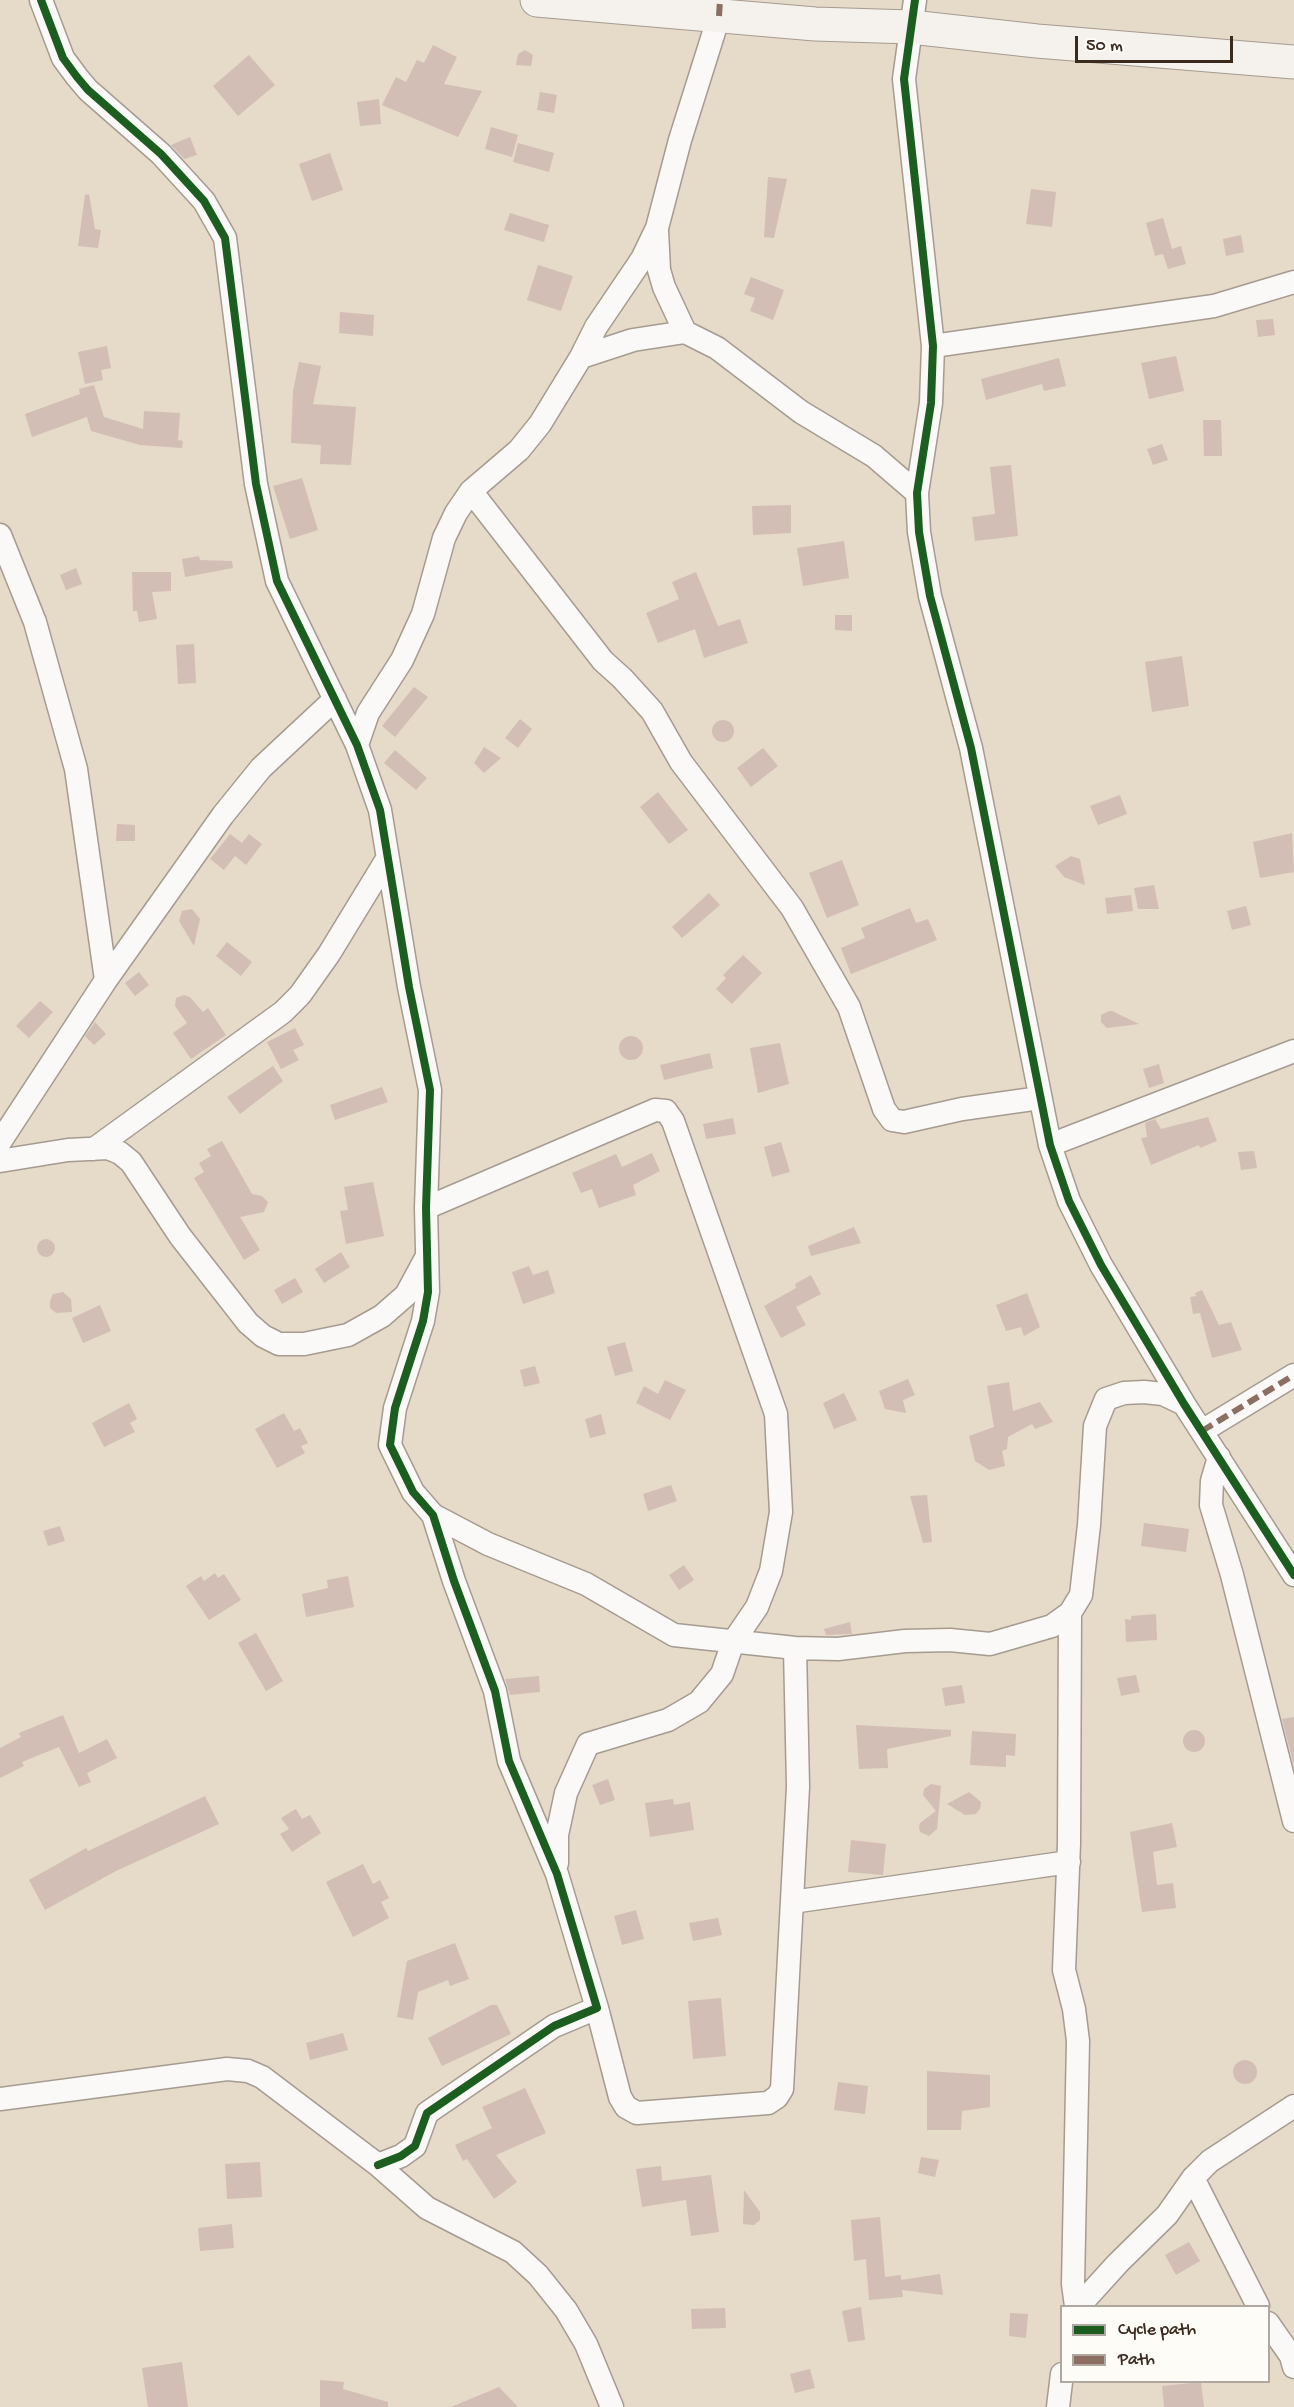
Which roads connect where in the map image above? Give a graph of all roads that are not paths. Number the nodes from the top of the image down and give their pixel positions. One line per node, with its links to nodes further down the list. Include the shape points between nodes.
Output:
1 (40, 0): 14 (street, via 63,58 77,77 161,154 204,201 225,238 256,484 277,581)
2 (537, 0): 4 (street)
3 (913, 14): 4 (street, via 814,24); 5 (street, via 1037,41); 9 (street, via 904,79)
4 (719, 16): 6 (street)
5 (1294, 62)
6 (657, 228): 8 (street, via 659,270); 10 (street)
7 (1294, 282): 9 (street, via 1214,306)
8 (685, 332): 10 (street, via 633,340); 12 (street, via 717,348 801,412 874,456)
9 (933, 346): 12 (street, via 931,403)
10 (581, 357): 11 (street, via 533,433)
11 (471, 491): 15 (street, via 444,538 423,614 402,660 368,712); 19 (street, via 603,661 652,711 681,762 792,909 849,1007 884,1109 892,1120 922,1119 962,1108)
12 (917, 493): 19 (street, via 923,563 971,748)
13 (0, 535): 17 (street, via 34,622 76,769)
14 (335, 699): 15 (street); 17 (street, via 261,768)
15 (357, 745): 16 (street, via 384,822)
16 (387, 859): 22 (street, via 329,954 283,1012); 24 (street, via 430,1090)
17 (106, 980): 20 (street)
18 (1294, 1051): 21 (street)
19 (1040, 1098): 21 (street)
20 (0, 1142)
21 (1050, 1145): 27 (street, via 1083,1232)
22 (94, 1149): 23 (street); 25 (street, via 120,1153 131,1162 180,1236 248,1323 279,1344 304,1344 348,1335 382,1316 406,1295)
23 (0, 1161)
24 (426, 1208): 25 (street); 33 (street, via 655,1110 666,1111 670,1116 776,1413 782,1512 771,1571 757,1607)
25 (426, 1258): 30 (street, via 428,1292 423,1321 389,1435 394,1455 414,1492)
26 (1294, 1375): 28 (street)
27 (1184, 1404): 28 (street); 32 (street, via 1164,1394 1144,1392 1107,1399 1095,1426 1081,1595)
28 (1202, 1431): 29 (street)
29 (1219, 1457): 31 (street); 35 (street, via 1212,1480 1211,1505)
30 (433, 1515): 33 (street, via 488,1544 585,1584 674,1635); 37 (street, via 495,1691 509,1761)
31 (1294, 1575)
32 (1070, 1613): 34 (street, via 1052,1626 990,1644 950,1640 838,1649); 36 (street)
33 (733, 1642): 34 (street); 37 (street, via 722,1674 699,1702 668,1720 588,1744 566,1793 557,1835)
34 (795, 1648): 38 (street, via 798,1786)
35 (1294, 1821)
36 (1069, 1862): 38 (street); 44 (street, via 1064,1970 1078,2041 1073,2283)
37 (557, 1874): 39 (street)
38 (792, 1902): 39 (street, via 782,2089 768,2103 637,2113 626,2107)
39 (597, 2008): 42 (street, via 554,2026 427,2114 415,2146)
40 (0, 2099): 42 (street, via 227,2069 248,2071 262,2077)
41 (1294, 2106): 43 (street, via 1243,2137)
42 (378, 2165): 50 (street, via 427,2208 513,2252 538,2275 586,2344)
43 (1193, 2178): 45 (street, via 1167,2215); 46 (street)
44 (1078, 2305)
45 (1080, 2305)
46 (1257, 2305)
47 (1270, 2324): 48 (street)
48 (1294, 2367)
49 (1061, 2383): 51 (street)
50 (612, 2407)
51 (1058, 2407)

